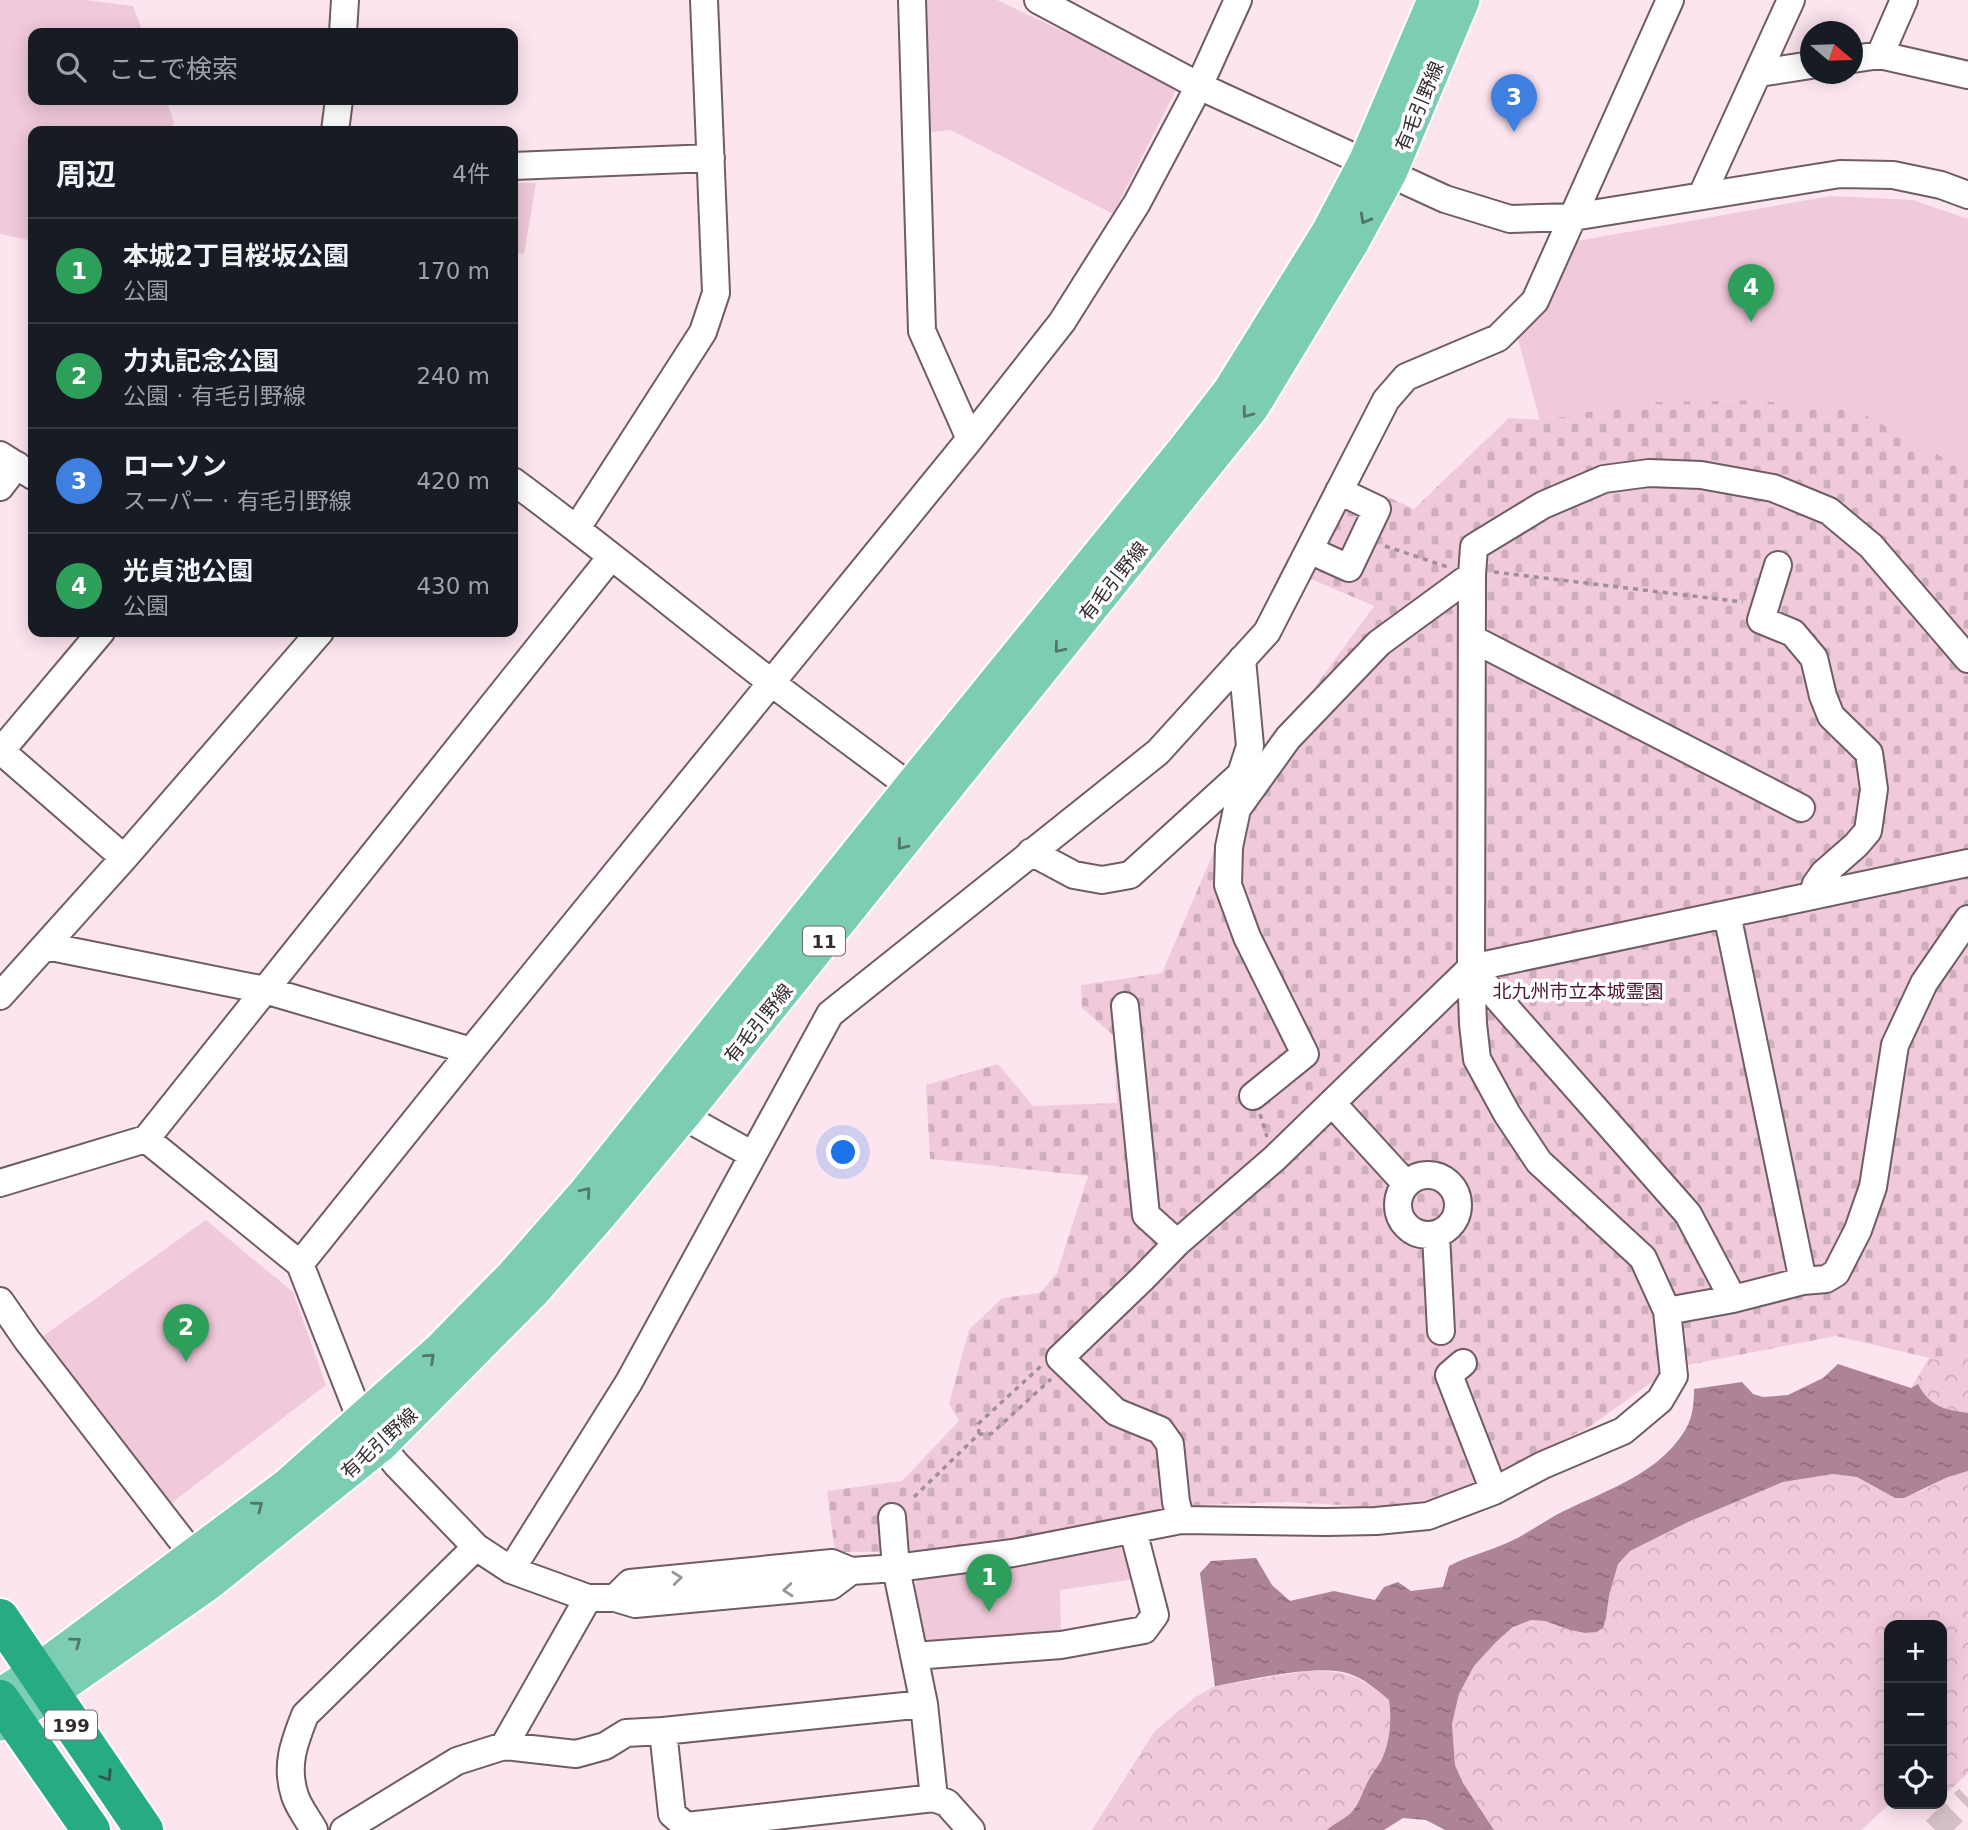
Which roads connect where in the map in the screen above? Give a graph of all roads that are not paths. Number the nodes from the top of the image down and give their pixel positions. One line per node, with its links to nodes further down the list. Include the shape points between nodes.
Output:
1 (345, 0): 11 (street)
2 (704, 0): 20 (street)
3 (912, 0): 26 (street, via 922,331)
4 (1038, 0): 17 (street)
5 (1238, 0): 17 (street)
6 (1434, 0): 22 (main road, 有毛引野線 / 11)
7 (1463, 0): 22 (main road, 有毛引野線 / 11)
8 (1670, 0): 25 (street)
9 (1791, 0): 15 (street)
10 (1904, 0): 12 (street)
11 (343, 28)
12 (1880, 55): 13 (street); 16 (street)
13 (1863, 58)
14 (1800, 67): 15 (street)
15 (1759, 73): 23 (street)
16 (1968, 75)
17 (1199, 86): 22 (street); 26 (street, via 1137,203 1062,322)
18 (338, 105): 19 (street)
19 (336, 126)
20 (711, 158): 21 (street); 31 (street, via 716,293 704,332)
21 (518, 166)
22 (1378, 168): 25 (street, via 1445,199 1510,219); 43 (main road, 有毛引野線 / 11, via 1328,232 1230,390)
23 (1702, 195): 24 (street, via 1840,174 1893,175); 25 (street)
24 (1968, 195)
25 (1573, 217): 30 (street, via 1535,301 1498,338 1406,377 1386,400)
26 (970, 439): 41 (street)
27 (17, 465): 29 (street)
28 (518, 485): 31 (street)
29 (0, 488)
30 (1339, 491): 32 (street); 32 (street, via 1377,509 1349,568)
31 (577, 528): 33 (street)
32 (1309, 550): 39 (street, via 1266,632)
33 (611, 557): 41 (street); 53 (street)
34 (1777, 565): 48 (street, via 1760,604 1760,620 1793,634 1814,658 1831,716 1869,753 1874,789 1868,831 1824,873)
35 (1472, 575): 38 (street); 40 (street, via 1474,547 1543,505 1604,479 1649,473 1701,475 1773,488 1829,512 1871,546); 57 (street, via 1379,643 1288,738 1237,809 1229,846 1228,885 1247,937 1305,1054)
36 (97, 637): 42 (street)
37 (316, 637): 46 (street)
38 (1473, 639): 44 (street); 52 (street)
39 (1242, 659): 45 (street, via 1158,752); 45 (street, via 1250,746 1241,774 1221,793 1130,875 1102,880 1074,875)
40 (1968, 659)
41 (771, 682): 43 (street); 56 (street)
42 (1, 752): 46 (street)
43 (922, 796): 59 (main road, 有毛引野線 / 11)
44 (1801, 808)
45 (1031, 852): 61 (street, via 830,1014)
46 (124, 858): 51 (street)
47 (1968, 863): 48 (street)
48 (1812, 896): 49 (street)
49 (1727, 914): 52 (street); 67 (street)
50 (1968, 919): 67 (street, via 1924,983 1895,1045 1874,1187 1858,1230 1836,1273)
51 (46, 946): 53 (street); 54 (street)
52 (1471, 968): 58 (street); 68 (street, via 1688,1213); 70 (street, via 1477,1059 1507,1114 1539,1162 1643,1258)
53 (265, 990): 56 (street); 60 (street)
54 (0, 996)
55 (1125, 1006): 65 (street, via 1146,1215)
56 (471, 1051): 66 (street)
57 (1253, 1096)
58 (1332, 1103): 63 (street); 65 (street)
59 (672, 1107): 61 (street); 73 (main road, 有毛引野線 / 11, via 439,1350)
60 (146, 1139): 62 (street); 66 (street)
61 (753, 1155): 81 (street, via 629,1382)
62 (0, 1183)
63 (1406, 1184): 64 (street, via 1398,1198 1398,1214 1406,1227 1420,1235); 64 (street, via 1419,1176 1435,1175 1449,1183 1457,1197 1457,1212 1450,1226)
64 (1436, 1235): 71 (street)
65 (1177, 1243): 76 (street, via 1056,1360 1116,1412 1160,1430 1170,1444)
66 (300, 1264): 73 (street)
67 (1803, 1281): 68 (street)
68 (1733, 1299): 70 (street)
69 (0, 1301): 79 (street)
70 (1667, 1311): 74 (street, via 1674,1376 1660,1400 1623,1431)
71 (1441, 1331)
72 (1463, 1363): 74 (street, via 1449,1375)
73 (371, 1433): 78 (street); 79 (main road, 有毛引野線 / 11, one-way to 73, via 286,1486); 85 (main road, 有毛引野線 / 11, via 208,1584)
74 (1494, 1491): 76 (street, via 1429,1516 1376,1521)
75 (892, 1517): 80 (street)
76 (1181, 1520): 77 (street)
77 (1133, 1530): 80 (street, via 1013,1553); 84 (street, via 1156,1615 1144,1630 1060,1645)
78 (475, 1547): 81 (street); 94 (street, via 305,1715 289,1770 295,1798)
79 (193, 1555): 85 (main road, 有毛引野線 / 11, one-way to 79)
80 (896, 1568): 82 (street, via 851,1570 832,1563 630,1583 615,1598); 84 (street)
81 (511, 1570): 82 (street)
82 (588, 1598): 89 (street)
83 (0, 1618): 85 (highway, 199)
84 (914, 1656): 86 (street)
85 (44, 1683): 87 (main road, 有毛引野線 / 11); 93 (highway, 199, one-way to 93)
86 (924, 1704): 88 (street); 90 (street)
87 (3, 1709): 92 (highway, 199)
88 (663, 1731): 89 (street, via 626,1733 605,1746 576,1754); 91 (street, via 672,1814 686,1826)
89 (505, 1746): 95 (street, via 457,1761)
90 (934, 1798): 91 (street); 96 (street, via 947,1803)
91 (715, 1827)
92 (91, 1830)
93 (144, 1830)
94 (314, 1830)
95 (344, 1830)
96 (971, 1830)

